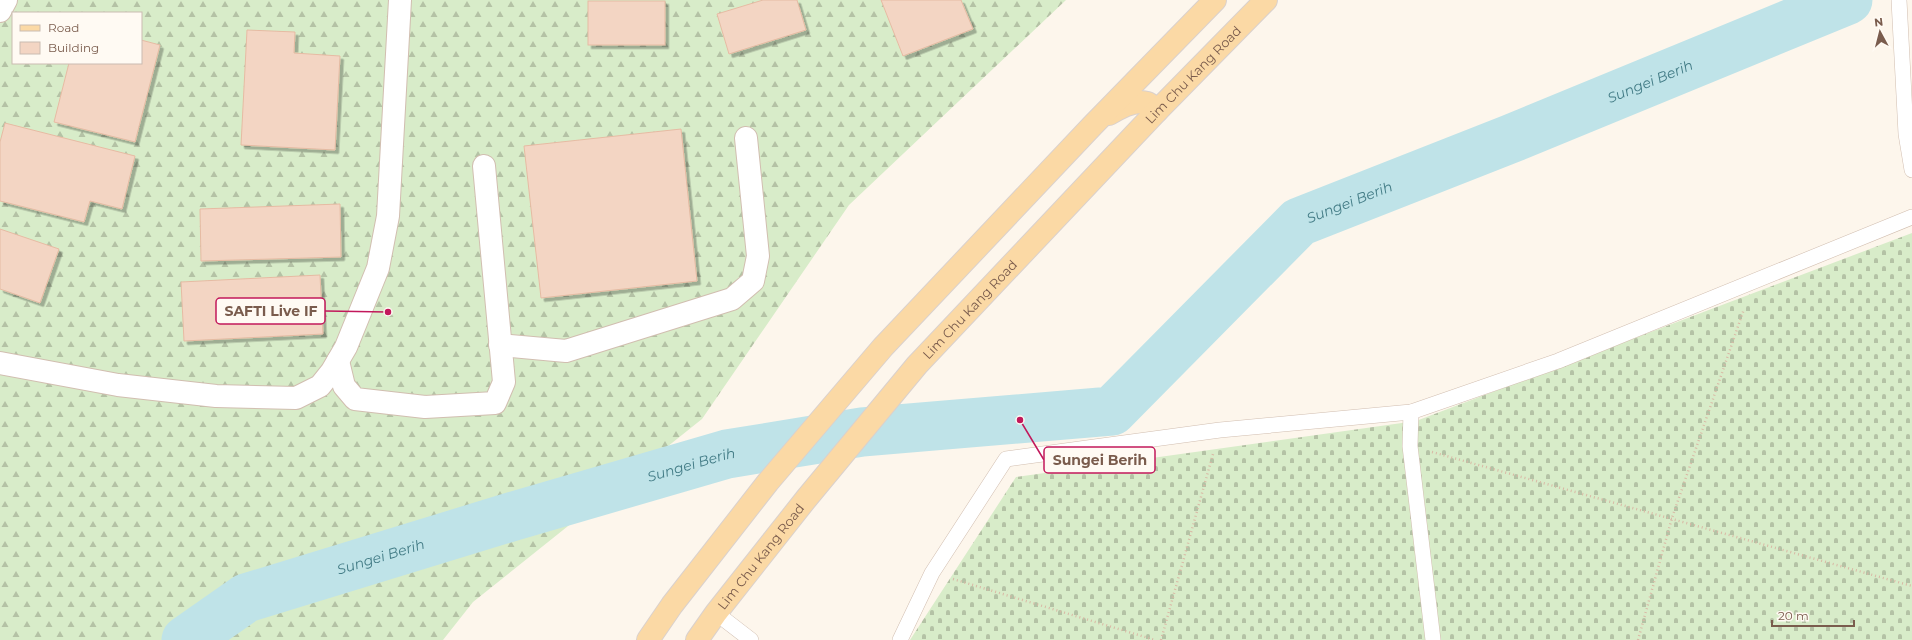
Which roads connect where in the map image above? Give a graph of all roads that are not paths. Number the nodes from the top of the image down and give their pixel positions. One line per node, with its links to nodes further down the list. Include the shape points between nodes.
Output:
1 (6, 0): 6 (street)
2 (400, 0): 14 (street, via 388,216 378,268 362,313)
3 (1215, 0): 8 (main road)
4 (1266, 0): 7 (main road, Lim Chu Kang Road)
5 (1899, 0): 11 (lane, via 1906,134)
6 (0, 11)
7 (1157, 111): 8 (main road, via 1148,103 1136,102 1119,108); 17 (main road, Lim Chu Kang Road, via 917,365)
8 (1092, 126): 18 (main road, via 883,347 768,482 672,605)
9 (746, 138): 13 (street, via 758,256 753,282 732,299 566,351)
10 (484, 166): 13 (street)
11 (1912, 170)
12 (1912, 217): 16 (lane, via 1558,361)
13 (500, 345): 14 (street, via 504,382 495,403 425,408 355,399 344,386)
14 (338, 361): 15 (street, via 320,386 296,398 216,396 118,385)
15 (0, 363)
16 (1411, 412): 21 (lane, via 1220,430 1006,459 932,573); 22 (lane, via 1410,446)
17 (716, 613): 19 (main road, Lim Chu Kang Road); 20 (lane)
18 (648, 640)
19 (697, 640)
20 (751, 640)
21 (900, 640)
22 (1433, 640)

